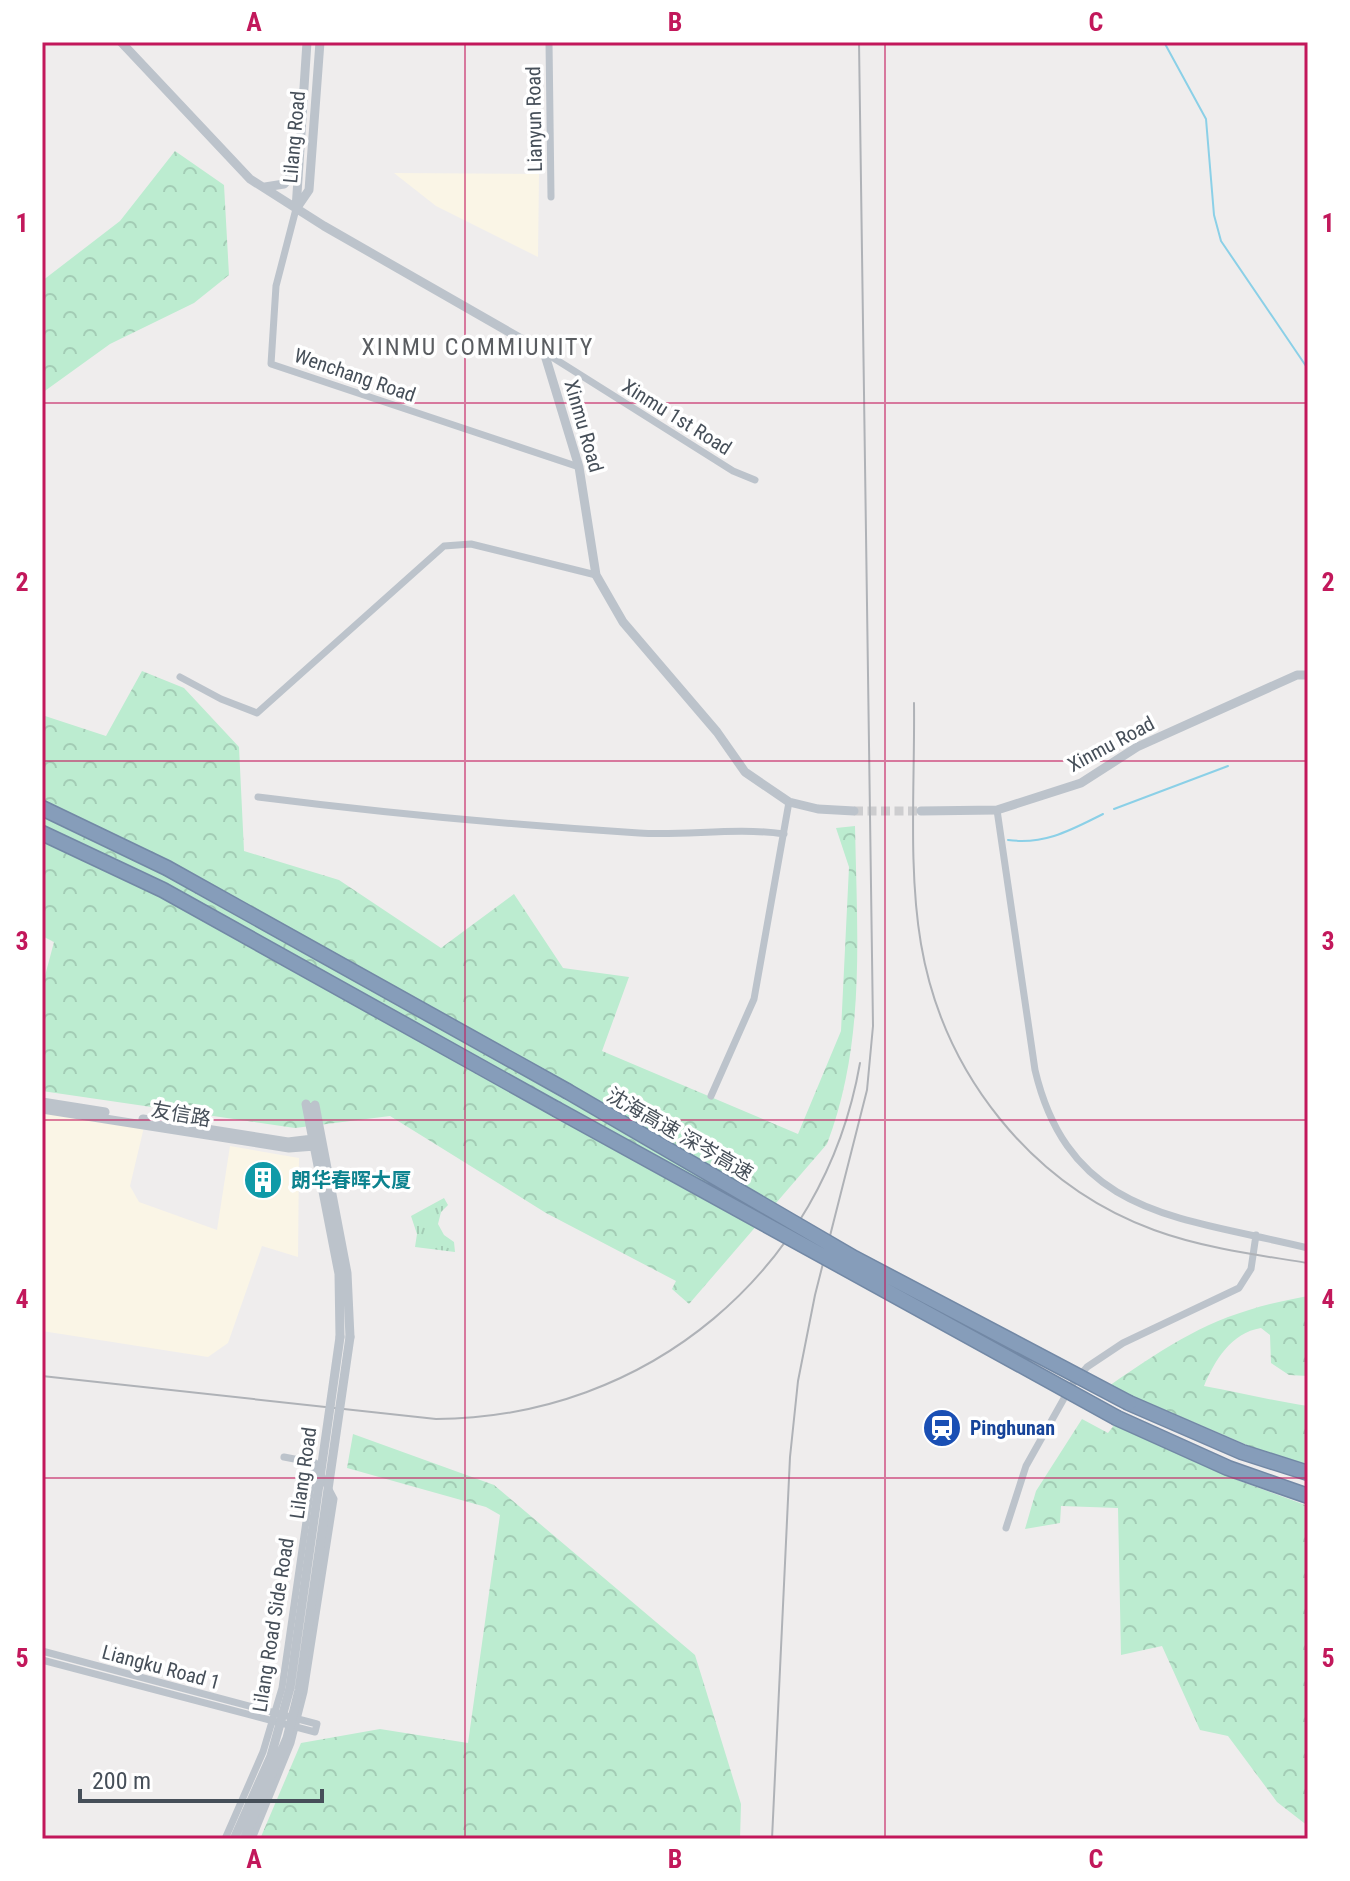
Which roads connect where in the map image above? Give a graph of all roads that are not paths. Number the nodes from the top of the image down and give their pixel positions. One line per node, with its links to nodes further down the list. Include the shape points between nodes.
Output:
1 (121, 42): 6 (street)
2 (307, 42): 5 (street, Lilang Road)
3 (320, 42): 8 (street, Lilang Road, via 309,190)
4 (549, 42): 7 (street, Lianyun Road)
5 (297, 168): 6 (street, via 284,184); 8 (street, Lilang Road)
6 (261, 186): 8 (street)
7 (551, 197)
8 (296, 209): 9 (street); 10 (street, Wenchang Road, via 276,286 271,364)
9 (544, 352): 10 (street, Xinmu Road); 11 (street, Xinmu 1st Road)
10 (579, 467): 12 (street, Xinmu Road)
11 (755, 480)
12 (596, 575): 14 (street, via 471,544 444,546 257,713); 16 (street, Xinmu Road, via 623,622 745,772)
13 (1308, 675): 18 (street, Xinmu Road, via 1297,675 1137,747 1081,783)
14 (180, 677)
15 (258, 797): 22 (street, via 555,828 680,835 747,829)
16 (789, 802): 19 (street, Xinmu Road); 22 (street)
17 (42, 808): 32 (highway, 沈海高速 深岑高速, bridge, via 167,868 854,1258 1129,1403 1242,1452)
18 (997, 810): 20 (street, Xinmu Road); 27 (street, via 1035,1070 1054,1131 1088,1172 1141,1206)
19 (854, 811)
20 (921, 811)
21 (42, 833): 33 (highway, 沈海高速 深岑高速, bridge, via 163,890 1117,1418 1228,1468)
22 (784, 834): 23 (street, via 754,999)
23 (711, 1096)
24 (42, 1102): 26 (street, 友信路)
25 (42, 1109): 26 (street, 友信路, via 289,1148)
26 (314, 1142): 29 (street, Lilang Road); 29 (street, Lilang Road, via 311,1105 347,1273)
27 (1256, 1235): 28 (street); 34 (street, via 1251,1269 1239,1288 1123,1343 1087,1367 1026,1466)
28 (1308, 1248)
29 (345, 1337): 40 (street, Lilang Road, bridge, via 290,1688 271,1756); 41 (street, Lilang Road, bridge, via 299,1690 287,1738)
30 (284, 1457): 31 (street)
31 (315, 1463): 37 (street, Lilang Road Side Road); 38 (street, Lilang Road Side Road, via 334,1499)
32 (1308, 1473)
33 (1308, 1496)
34 (1006, 1528)
35 (42, 1651): 37 (street, Liangku Road 1)
36 (42, 1660): 37 (street, Liangku Road 1)
37 (275, 1717): 38 (street, Liangku Road 1); 39 (street, Lilang Road Side Road)
38 (297, 1723): 42 (street, Lilang Road Side Road)
39 (225, 1839)
40 (234, 1839)
41 (244, 1839)
42 (252, 1839)

